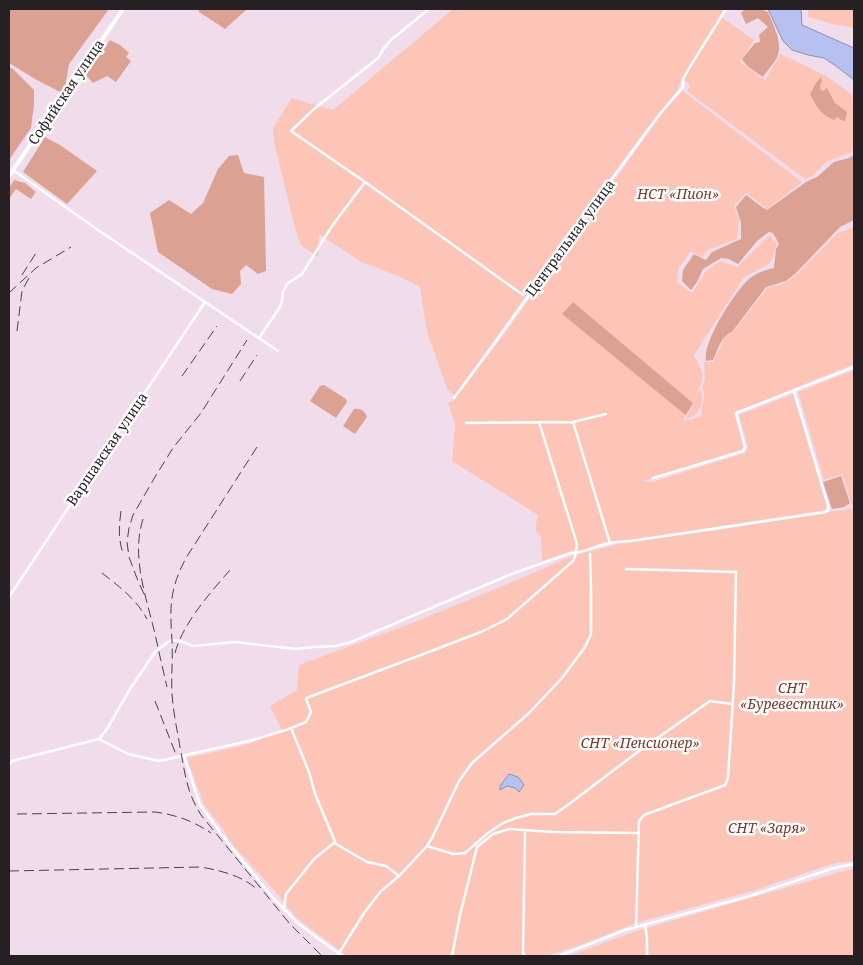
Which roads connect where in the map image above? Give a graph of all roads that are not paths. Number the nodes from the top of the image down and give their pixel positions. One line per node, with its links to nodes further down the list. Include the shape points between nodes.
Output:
1 (123, 9): 4 (main road, Софийская улица)
2 (429, 9): 6 (street, via 392,39 378,58 291,131)
3 (726, 9): 13 (street, Центральная улица, via 683,79 683,87 659,115)
4 (13, 169): 5 (main road, Софийская улица); 8 (street)
5 (9, 176)
6 (365, 182): 7 (street); 9 (street, via 302,274 287,284 280,307)
7 (523, 295)
8 (205, 302): 9 (street); 23 (street, Варшавская улица)
9 (259, 338): 10 (street)
10 (278, 351)
11 (854, 367): 12 (street)
12 (794, 391): 18 (street, via 736,413 745,447 743,451); 19 (street, via 828,510)
13 (454, 398)
14 (606, 414): 16 (street)
15 (539, 422): 16 (street); 17 (street); 20 (street, via 577,544)
16 (573, 422): 19 (street)
17 (466, 423)
18 (653, 478)
19 (610, 543): 20 (street)
20 (576, 553): 25 (street, via 565,569 507,619 481,632 309,697 306,699 311,712 306,722); 26 (street, via 514,573 336,646 296,650 235,642 193,646 172,640 155,652)
21 (590, 554): 32 (street, via 591,634 585,647 562,678 529,713 472,763 459,781)
22 (626, 569): 24 (street, via 736,572)
23 (9, 597)
24 (733, 704): 30 (street, via 725,785 644,815 639,821); 32 (street, via 710,701 555,814 531,814 503,823 465,853 453,854)
25 (291, 728): 27 (street); 31 (street)
26 (99, 739): 27 (street, via 128,754 159,761); 28 (street)
27 (184, 755): 35 (street, via 200,805)
28 (9, 764)
29 (526, 830): 30 (street); 40 (street, via 509,829 493,834 477,847); 41 (street)
30 (639, 833): 37 (street)
31 (335, 842): 34 (street, via 367,862 386,866); 35 (street, via 314,859 286,894)
32 (427, 846): 34 (street)
33 (854, 864): 36 (street)
34 (399, 876): 38 (street, via 381,891)
35 (284, 908): 38 (street, via 299,924)
36 (645, 925): 37 (street); 43 (street)
37 (636, 927): 42 (street)
38 (339, 953): 39 (street)
39 (342, 956)
40 (452, 956)
41 (524, 956)
42 (559, 956)
43 (647, 956)

